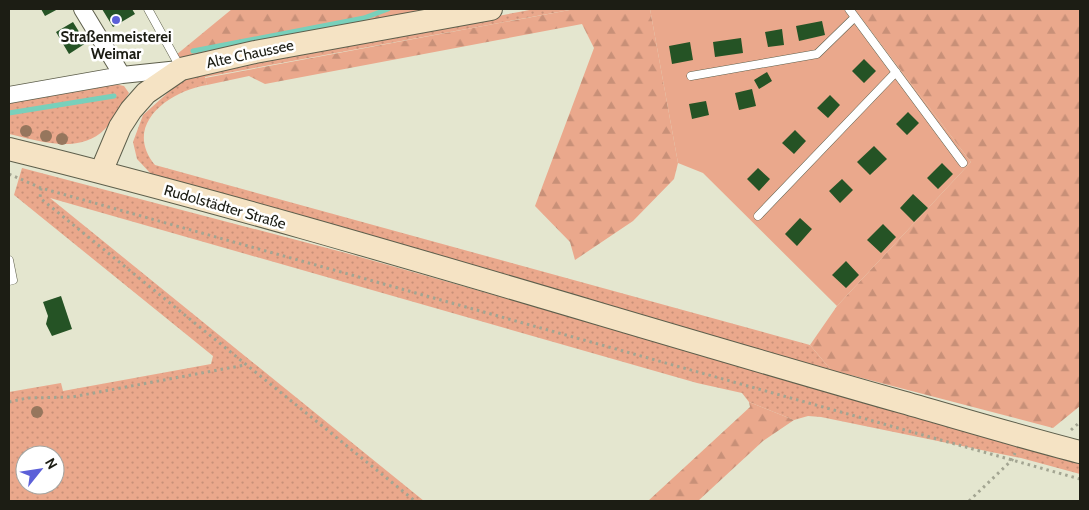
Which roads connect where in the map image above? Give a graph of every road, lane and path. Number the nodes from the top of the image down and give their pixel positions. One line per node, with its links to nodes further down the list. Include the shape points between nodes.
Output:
1 (82, 9): 8 (street)
2 (148, 9): 6 (lane)
3 (491, 9): 6 (main road, Alte Chaussee, via 255,52)
4 (848, 9): 5 (lane)
5 (855, 16): 7 (lane); 9 (lane, via 817,54)
6 (181, 69): 8 (street, Alte Chaussee); 13 (main road, via 146,93 131,110)
7 (896, 72): 12 (lane); 16 (lane)
8 (122, 76): 10 (street, Alte Chaussee)
9 (691, 76)
10 (9, 95)
11 (9, 149): 13 (main road, Rudolstädter Straße)
12 (963, 163)
13 (101, 172): 21 (main road, Rudolstädter Straße)
14 (9, 174): 15 (path)
15 (40, 188): 19 (path, via 40,198); 23 (path)
16 (758, 216)
17 (9, 260): 18 (lane, via 13,280)
18 (9, 281)
19 (246, 365): 20 (path, via 72,397 27,398); 25 (path)
20 (9, 402)
21 (1022, 436): 22 (main road, Rudolstädter Straße); 23 (path)
22 (1080, 452)
23 (1012, 460): 24 (path); 26 (path)
24 (1080, 479)
25 (415, 501)
26 (969, 501)

